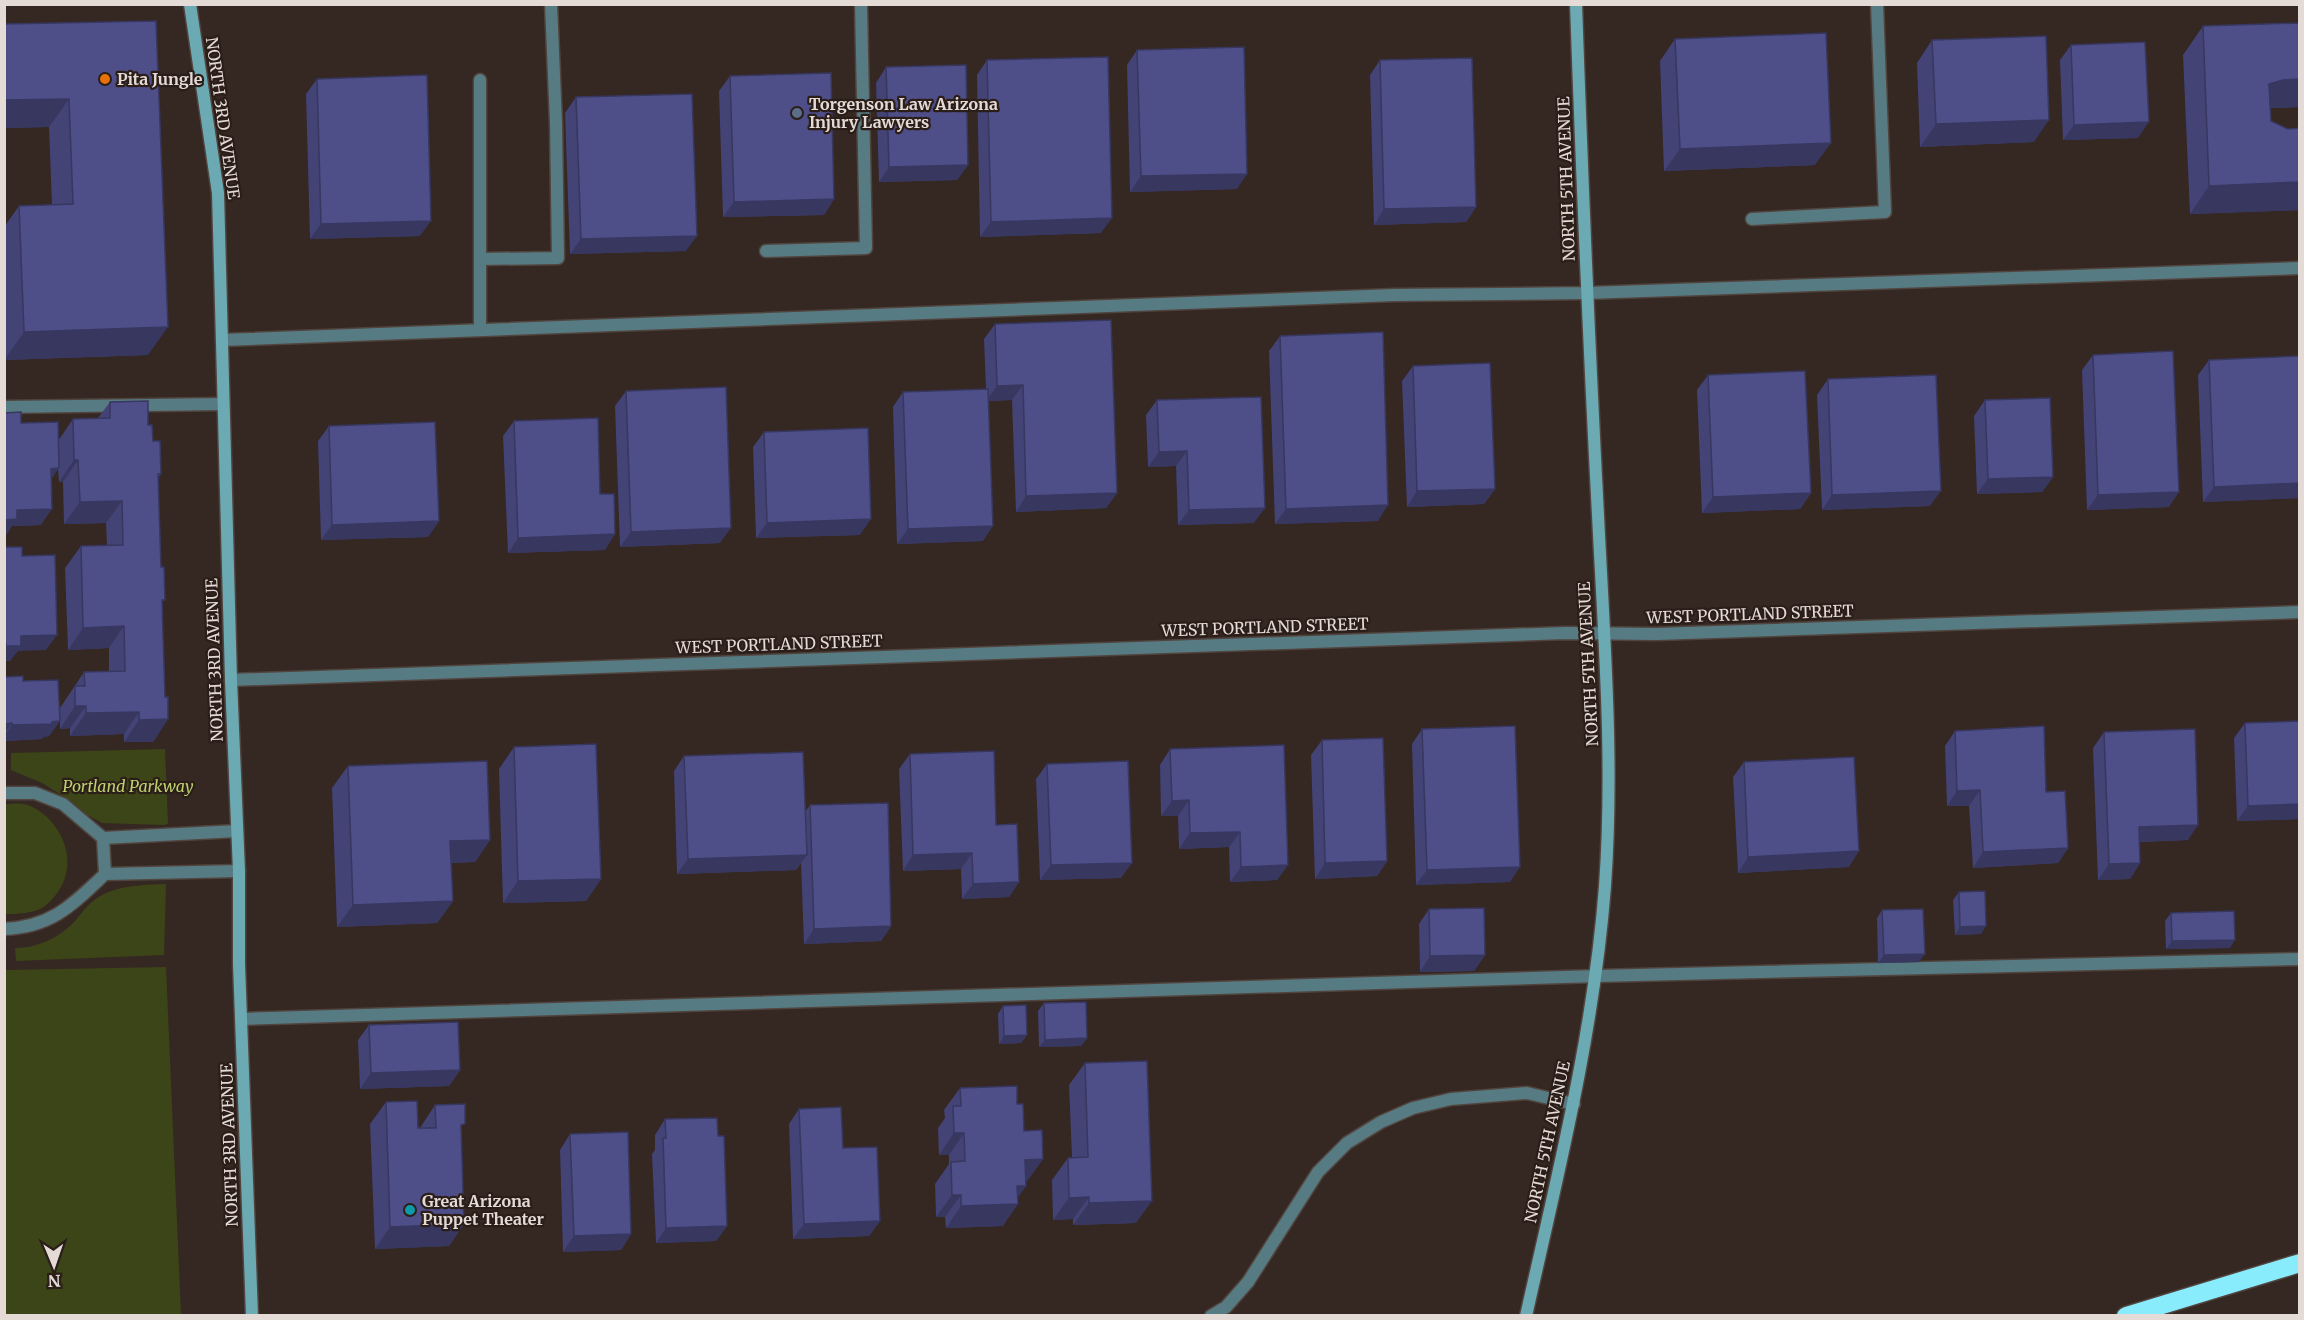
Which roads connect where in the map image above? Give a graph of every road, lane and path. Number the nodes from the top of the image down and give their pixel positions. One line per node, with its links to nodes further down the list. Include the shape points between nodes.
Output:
1 (190, 4): 13 (street, NORTH 3RD AVENUE, via 218,193)
2 (551, 4): 9 (street, via 558,258)
3 (861, 4): 8 (street, via 866,248)
4 (1576, 4): 11 (street, NORTH 5TH AVENUE)
5 (1877, 4): 7 (street, via 1885,212)
6 (480, 80): 9 (street)
7 (1752, 219)
8 (766, 250)
9 (481, 259): 12 (street)
10 (2300, 268): 11 (street)
11 (1587, 293): 12 (street, via 1395,295); 17 (street, NORTH 5TH AVENUE)
12 (480, 330): 13 (street)
13 (222, 340): 14 (street, NORTH 3RD AVENUE)
14 (223, 404): 15 (street); 18 (street, NORTH 3RD AVENUE)
15 (4, 407)
16 (2300, 612): 17 (street, WEST PORTLAND STREET)
17 (1603, 633): 18 (street, WEST PORTLAND STREET); 26 (street, NORTH 5TH AVENUE, via 1609,802)
18 (231, 680): 20 (street, NORTH 3RD AVENUE)
19 (4, 793): 21 (street, via 35,793 63,804)
20 (237, 831): 21 (street); 22 (street, NORTH 3RD AVENUE)
21 (103, 838): 23 (street)
22 (239, 871): 23 (street); 27 (street, NORTH 3RD AVENUE)
23 (105, 874): 24 (street, via 49,921)
24 (4, 929)
25 (2300, 959): 26 (street)
26 (1597, 976): 27 (street); 28 (street, NORTH 5TH AVENUE)
27 (242, 1019): 30 (street, NORTH 3RD AVENUE)
28 (1574, 1104): 31 (street, via 1527,1093 1451,1099 1413,1107 1381,1122 1347,1143 1318,1172 1248,1282); 32 (street, NORTH 5TH AVENUE)
29 (2300, 1263): 33 (highway)
30 (252, 1316)
31 (1211, 1316)
32 (1526, 1316)
33 (2126, 1316)

